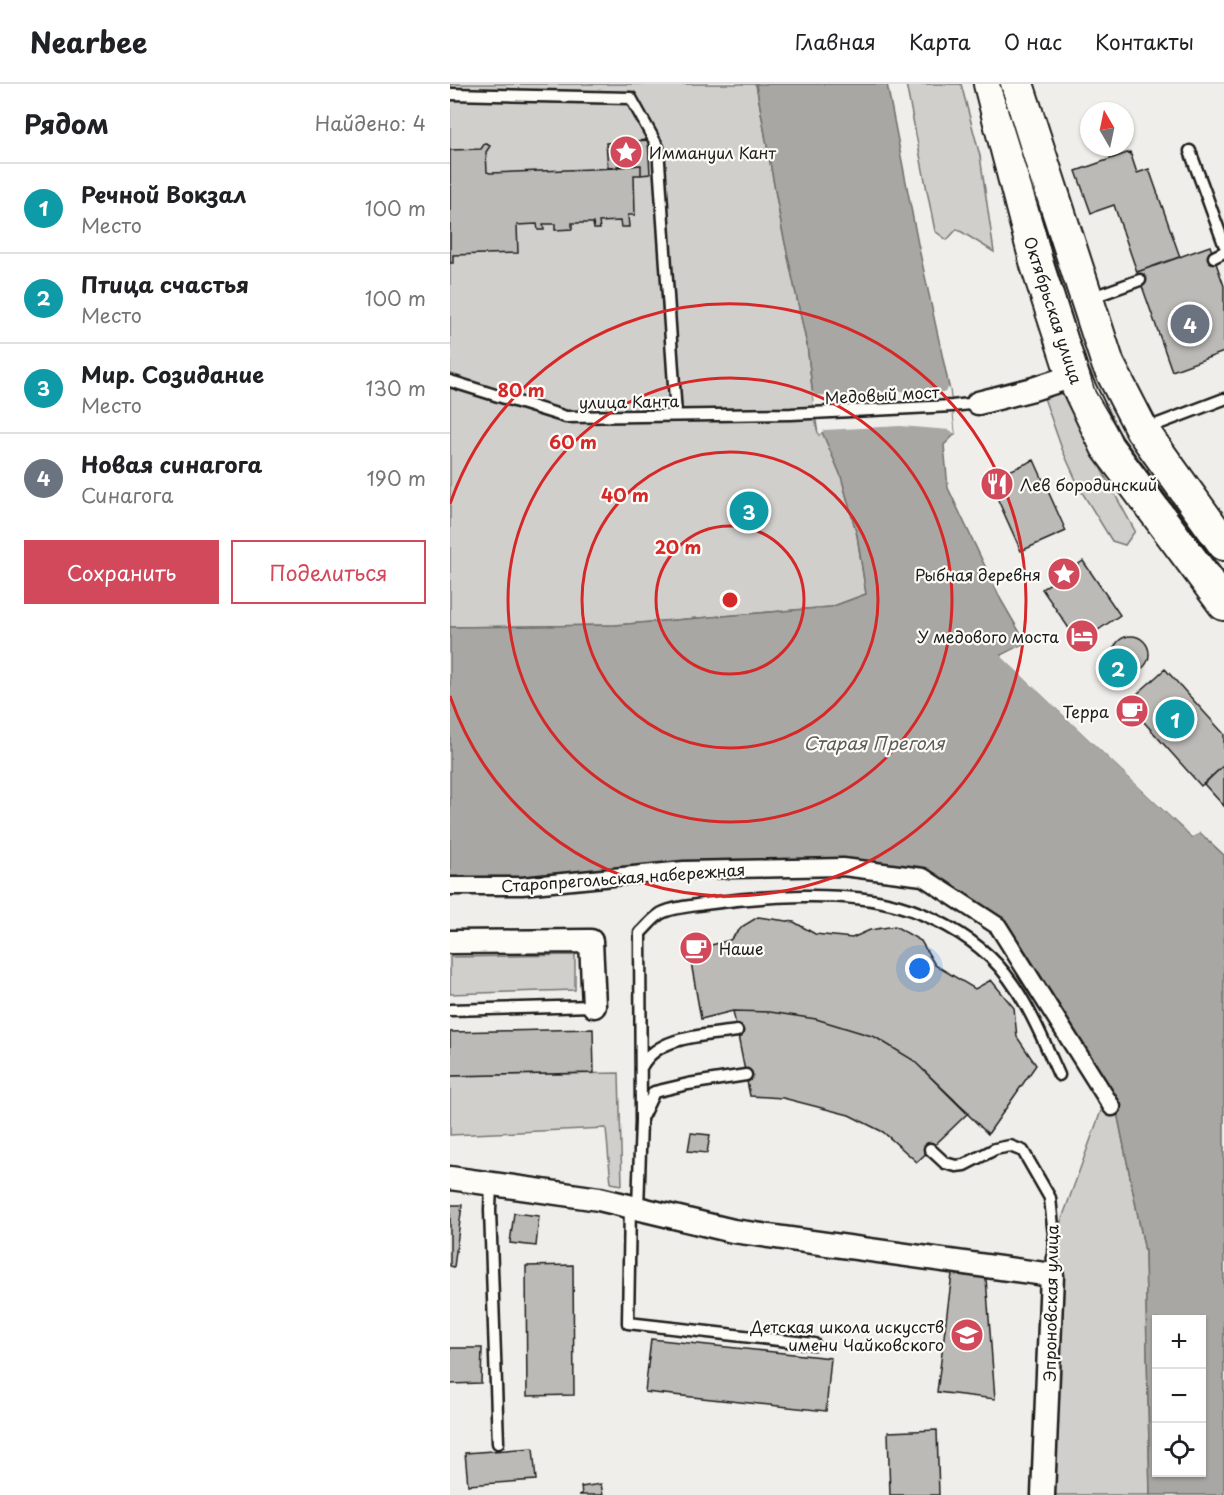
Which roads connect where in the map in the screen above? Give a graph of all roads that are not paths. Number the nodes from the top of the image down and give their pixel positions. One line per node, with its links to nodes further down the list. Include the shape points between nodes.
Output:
1 (990, 84): 8 (main road, Октябрьская улица, via 1037,265)
2 (1017, 84): 7 (main road, Октябрьская улица)
3 (450, 94): 13 (lane, via 631,98 658,147)
4 (1191, 151): 5 (lane)
5 (1224, 244)
6 (1140, 280): 7 (lane)
7 (1087, 299): 14 (main road, Октябрьская улица, via 1108,364)
8 (1073, 376): 11 (street); 16 (main road, Октябрьская улица, via 1107,447)
9 (450, 381): 13 (lane, улица Канта, via 566,417)
10 (1224, 399): 14 (lane)
11 (978, 403): 12 (lane, Медовый мост)
12 (815, 413): 13 (lane, улица Канта)
13 (676, 415)
14 (1142, 430): 15 (main road, Октябрьская улица)
15 (1224, 544)
16 (1224, 603)
17 (450, 886): 25 (street, Старопрегольская набережная, via 522,886 684,870 786,868 843,867 923,877 998,926)
18 (450, 942): 19 (street, via 591,941)
19 (594, 1006): 20 (lane)
20 (450, 1010)
21 (737, 1031): 22 (lane, via 670,1044 655,1050)
22 (641, 1069): 23 (lane, via 640,933 663,912 743,898 789,897 869,900 899,906 958,933 991,958 1020,995); 26 (lane)
23 (1059, 1074)
24 (746, 1075): 26 (lane, via 654,1092)
25 (1112, 1107)
26 (641, 1121): 30 (lane)
27 (930, 1149): 31 (lane, Эпроновская улица, via 945,1163 956,1166 995,1149 1010,1146 1023,1151 1050,1198 1054,1236)
28 (450, 1178): 29 (street)
29 (491, 1183): 30 (street); 33 (lane)
30 (634, 1207): 31 (street, via 733,1230); 32 (lane, via 628,1323)
31 (1052, 1275): 34 (street, Эпроновская улица)
32 (814, 1344)
33 (498, 1443)
34 (1043, 1495)

